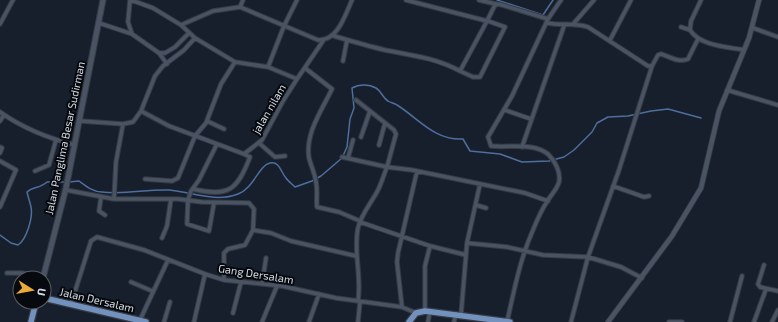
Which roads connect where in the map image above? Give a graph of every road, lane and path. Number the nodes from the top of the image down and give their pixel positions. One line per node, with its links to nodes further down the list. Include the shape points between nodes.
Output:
1 (13, 0): 20 (street)
2 (103, 0): 18 (main road, Jalan Panglima Besar Sudirman)
3 (131, 0): 21 (street, via 153,8); 28 (street, via 128,22)
4 (243, 0): 15 (street)
5 (297, 0): 22 (street)
6 (352, 0): 29 (street)
7 (406, 0): 16 (street)
8 (479, 0): 14 (street)
9 (561, 0): 17 (street)
10 (594, 0): 19 (street)
11 (631, 0): 34 (street)
12 (701, 0): 26 (street, via 691,21)
13 (760, 0): 25 (street)
14 (496, 4): 16 (street); 17 (street)
15 (240, 8): 21 (street, via 213,11); 22 (street)
16 (487, 21): 44 (street); 44 (street, via 505,27 480,77 473,77)
17 (548, 21): 23 (street); 49 (street)
18 (99, 23): 28 (street); 55 (main road, Jalan Panglima Besar Sudirman)
19 (574, 23): 23 (street); 34 (street, via 588,27)
20 (0, 24)
21 (181, 25): 27 (street)
22 (284, 26): 35 (street); 42 (street)
23 (564, 26): 54 (street)
24 (680, 27): 26 (street)
25 (753, 28): 31 (street); 36 (street)
26 (690, 30): 32 (street)
27 (189, 33): 30 (street); 37 (street, via 175,47 165,53)
28 (132, 34): 37 (street)
29 (334, 36): 33 (street); 35 (street)
30 (195, 38): 39 (street); 40 (street)
31 (778, 38)
32 (698, 39): 36 (street); 41 (street, via 688,59 675,60 661,54)
33 (347, 40): 38 (street); 44 (street, via 418,55)
34 (610, 40): 41 (street, via 648,66)
35 (323, 41): 43 (street, jalan nilam)
36 (744, 50): 46 (street)
37 (159, 53): 40 (street)
38 (343, 61)
39 (235, 62): 42 (street); 57 (street, via 221,84)
40 (167, 64): 50 (street, via 156,76)
41 (652, 66): 82 (street)
42 (268, 67): 45 (street)
43 (305, 68): 45 (street, jalan nilam); 96 (street, via 332,89 323,104 308,148 316,177 317,207 339,212)
44 (460, 71)
45 (298, 79): 65 (street, jalan nilam)
46 (727, 90): 48 (street); 114 (street, via 719,111 701,188 672,236)
47 (356, 100): 51 (street)
48 (778, 105)
49 (504, 110): 54 (street); 70 (street, via 488,137 489,142 491,146 497,147)
50 (141, 111): 59 (street, via 133,122); 61 (street)
51 (370, 111): 58 (street); 62 (street)
52 (0, 112): 53 (street)
53 (4, 115): 56 (street); 63 (street, via 22,127)
54 (531, 118): 70 (street)
55 (81, 120): 59 (street); 67 (main road, Jalan Panglima Besar Sudirman)
56 (0, 121)
57 (207, 121): 60 (street); 61 (street)
58 (385, 123): 68 (street); 77 (street, via 396,134)
59 (123, 124): 85 (street, via 116,162)
60 (224, 129)
61 (195, 136): 66 (street); 80 (street, via 178,178 172,181)
62 (361, 138)
63 (56, 140): 67 (street); 78 (street, via 49,165)
64 (353, 140): 75 (street)
65 (259, 143): 72 (street, jalan nilam); 73 (street, via 275,157)
66 (217, 144): 72 (street); 84 (street)
67 (75, 145): 83 (main road, Jalan Panglima Besar Sudirman)
68 (379, 145)
69 (0, 147): 71 (street)
70 (522, 147): 90 (street, via 540,150 555,163 558,183)
71 (0, 153)
72 (244, 154): 84 (street, via 250,158 232,189 226,192)
73 (285, 156)
74 (342, 157): 75 (street)
75 (348, 158): 77 (street)
76 (0, 161): 93 (street, via 16,170)
77 (387, 166): 79 (street); 96 (street, via 379,188)
78 (35, 171)
79 (417, 171): 81 (street); 98 (street)
80 (145, 179)
81 (480, 184): 90 (street, via 525,193); 92 (street)
82 (613, 186): 86 (street, via 644,198); 105 (street)
83 (66, 189): 87 (street); 109 (main road, Jalan Panglima Besar Sudirman)
84 (192, 190): 88 (street)
85 (114, 196): 87 (street); 89 (street)
86 (649, 196)
87 (101, 197): 95 (street, via 99,211)
88 (189, 198): 89 (street); 91 (street); 91 (street, via 186,223 208,231)
89 (171, 199): 99 (street, via 167,226)
90 (548, 201): 102 (street)
91 (214, 203): 97 (street, via 242,202 252,205)
92 (476, 205): 94 (street); 100 (street)
93 (0, 207)
94 (486, 208)
95 (105, 215)
96 (360, 221): 98 (street); 104 (street)
97 (253, 230): 104 (street); 115 (street, via 245,245 228,249 224,253)
98 (401, 235): 101 (street); 128 (street, via 397,262)
99 (162, 238)
100 (467, 243): 102 (street, via 507,247); 103 (street)
101 (430, 246): 103 (street); 131 (street, via 425,266)
102 (523, 252): 105 (street, via 543,256); 147 (street)
103 (466, 255): 134 (street)
104 (356, 256): 126 (street, via 360,282)
105 (588, 257): 114 (street, via 621,267); 148 (street)
106 (266, 258): 118 (street)
107 (168, 260): 112 (street, Gang Dersalam); 121 (street); 127 (street, Gang Dersalam, via 144,250 97,237 91,241)
108 (764, 265): 120 (street, via 758,284)
109 (45, 270)
110 (6, 273): 111 (street)
111 (12, 273)
112 (205, 274): 115 (street, Gang Dersalam); 140 (street)
113 (742, 276): 152 (street)
114 (642, 278): 149 (street)
115 (224, 280): 117 (street, Gang Dersalam)
116 (131, 282): 121 (street)
117 (241, 282): 118 (street, Gang Dersalam); 132 (street)
118 (262, 284): 119 (street, Gang Dersalam)
119 (277, 286): 123 (street, Gang Dersalam); 141 (street)
120 (766, 289): 122 (street); 153 (street)
121 (152, 291): 135 (street)
122 (778, 291)
123 (319, 294): 126 (street, Gang Dersalam); 142 (street)
124 (52, 300): 127 (main road, Jalan Dersalam)
125 (170, 302): 139 (street)
126 (359, 302): 128 (street, Gang Dersalam); 143 (street)
127 (71, 304): 135 (main road, Jalan Dersalam)
128 (402, 306): 133 (street, Gang Dersalam)
129 (34, 310): 137 (main road)
130 (778, 310): 154 (street)
131 (428, 311): 133 (main road); 134 (main road); 145 (street)
132 (233, 313)
133 (416, 313): 144 (main road)
134 (458, 314): 136 (main road); 146 (street)
135 (140, 320): 138 (main road, Jalan Dersalam)
136 (477, 320): 147 (main road)
137 (30, 322)
138 (146, 322)
139 (164, 322)
140 (194, 322)
141 (262, 322)
142 (309, 322)
143 (358, 322)
144 (409, 322)
145 (428, 322)
146 (454, 322)
147 (507, 322)
148 (571, 322)
149 (608, 322)
150 (669, 322): 151 (street)
151 (682, 322)
152 (730, 322)
153 (754, 322)
154 (772, 322)

